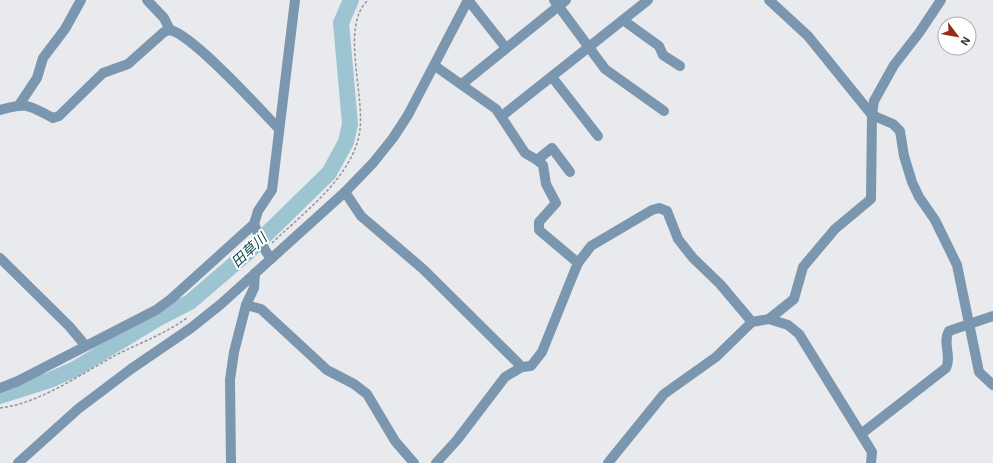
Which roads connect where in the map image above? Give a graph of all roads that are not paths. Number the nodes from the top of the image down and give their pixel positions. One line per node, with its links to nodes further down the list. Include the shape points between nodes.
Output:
1 (81, 0): 17 (street, via 65,29 43,58 37,78)
2 (147, 0): 10 (street, via 164,18)
3 (295, 0): 22 (street)
4 (468, 0): 11 (street); 13 (street)
5 (648, 0): 9 (street)
6 (769, 0): 20 (street, via 808,36)
7 (941, 0): 20 (street, via 894,65 874,101)
8 (560, 2): 11 (street); 12 (street)
9 (623, 20): 12 (street); 14 (street, via 659,46 663,55)
10 (170, 30): 17 (street, via 164,32 128,64 103,73 59,116 53,118 31,107); 22 (street, via 186,37)
11 (506, 48): 16 (street)
12 (590, 48): 15 (street); 19 (street, via 605,69)
13 (435, 66): 16 (street); 26 (street, via 393,138)
14 (680, 66)
15 (552, 77): 21 (street); 23 (street)
16 (462, 84): 21 (street)
17 (19, 105): 18 (street)
18 (0, 110)
19 (664, 111)
20 (872, 115): 34 (street, via 871,199 835,229 803,267 794,299); 36 (street, via 893,124 900,131 912,182 935,220 957,265)
21 (502, 116): 24 (street, via 525,153)
22 (279, 129): 27 (street, via 272,190 258,211)
23 (598, 136)
24 (537, 160): 25 (street, via 552,148); 30 (street, via 543,165 546,184 556,202 540,222 539,230)
25 (570, 172)
26 (345, 192): 29 (street); 38 (street, via 361,216 423,269)
27 (254, 224): 29 (street); 37 (street, via 171,300)
28 (0, 258): 37 (street)
29 (270, 259): 31 (street)
30 (578, 263): 35 (street, via 591,246 659,208 667,211 678,238 693,258 720,284); 38 (street, via 542,352 531,366)
31 (255, 273): 32 (street, via 254,288); 42 (street, via 191,328 78,409)
32 (246, 305): 43 (street, via 230,380); 44 (street, via 261,309 327,370 367,394 395,442)
33 (993, 316): 36 (street)
34 (769, 319): 35 (street); 41 (street, via 788,325 798,334)
35 (752, 322): 46 (street, via 716,357 664,394)
36 (969, 324): 39 (street, via 979,372); 41 (street, via 949,331 946,336 949,361 946,368)
37 (85, 345): 40 (street)
38 (522, 367): 45 (street, via 505,377)
39 (993, 385)
40 (0, 388)
41 (861, 434): 47 (street, via 872,452)
42 (18, 463)
43 (231, 463)
44 (414, 463)
45 (436, 463)
46 (608, 463)
47 (871, 463)

